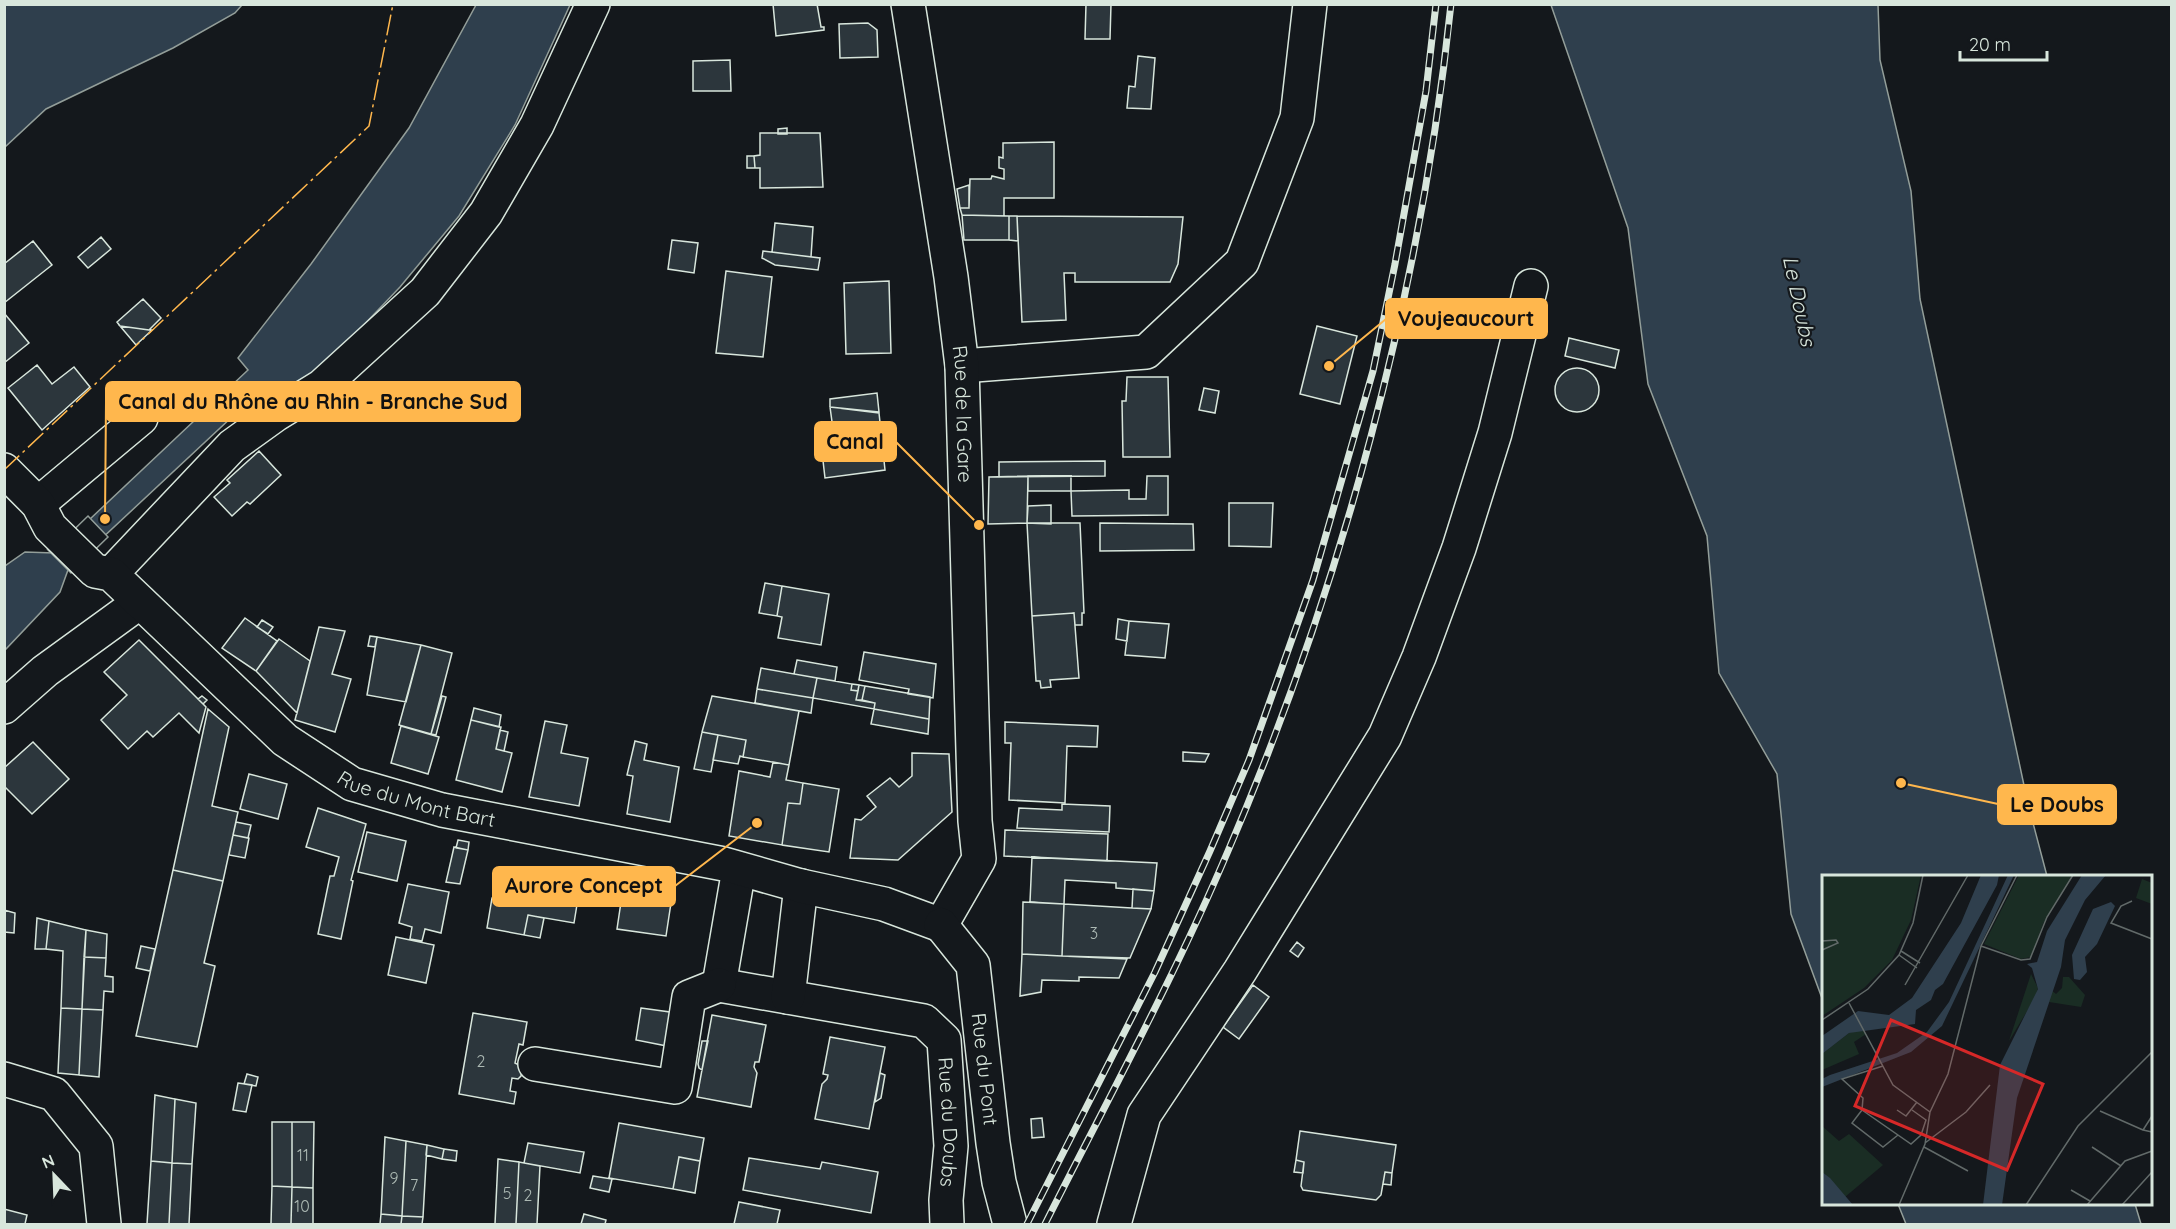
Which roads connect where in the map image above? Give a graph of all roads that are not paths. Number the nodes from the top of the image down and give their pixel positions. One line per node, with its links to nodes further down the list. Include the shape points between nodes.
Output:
1 (592, 4): 9 (street, via 526,145 486,213 425,292 322,386 232,446)
2 (908, 4): 5 (street, Rue de la Gare)
3 (1310, 4): 5 (street, via 1297,118 1242,262 1146,352)
4 (1531, 286): 22 (street, via 1495,433 1459,548 1385,736 1240,971 1144,1115)
5 (962, 366): 14 (street, Rue de la Gare, via 978,859)
6 (141, 418): 8 (street)
7 (4, 470): 8 (street, Rue du Mont Bart)
8 (44, 515): 9 (street, Rue du Mont Bart)
9 (103, 573): 10 (street, Rue du Mont Bart)
10 (140, 602): 11 (street, via 45,671); 12 (street, Rue du Mont Bart, via 285,740 352,784 442,810)
11 (4, 707)
12 (739, 869): 13 (street, Rue du Mont Bart); 15 (street)
13 (801, 886): 14 (street, Rue du Mont Bart, via 884,904); 16 (street)
14 (941, 925): 21 (street, Rue du Pont, via 973,965 993,1143)
15 (719, 985): 16 (street, Rue du Doubs); 17 (street, via 689,997 675,1087)
16 (788, 997): 20 (street, Rue du Doubs, via 924,1022 944,1040 951,1146)
17 (535, 1064)
18 (4, 1079): 19 (street, via 54,1094 96,1146)
19 (104, 1224)
20 (947, 1224)
21 (1010, 1224)
22 (1114, 1224)

